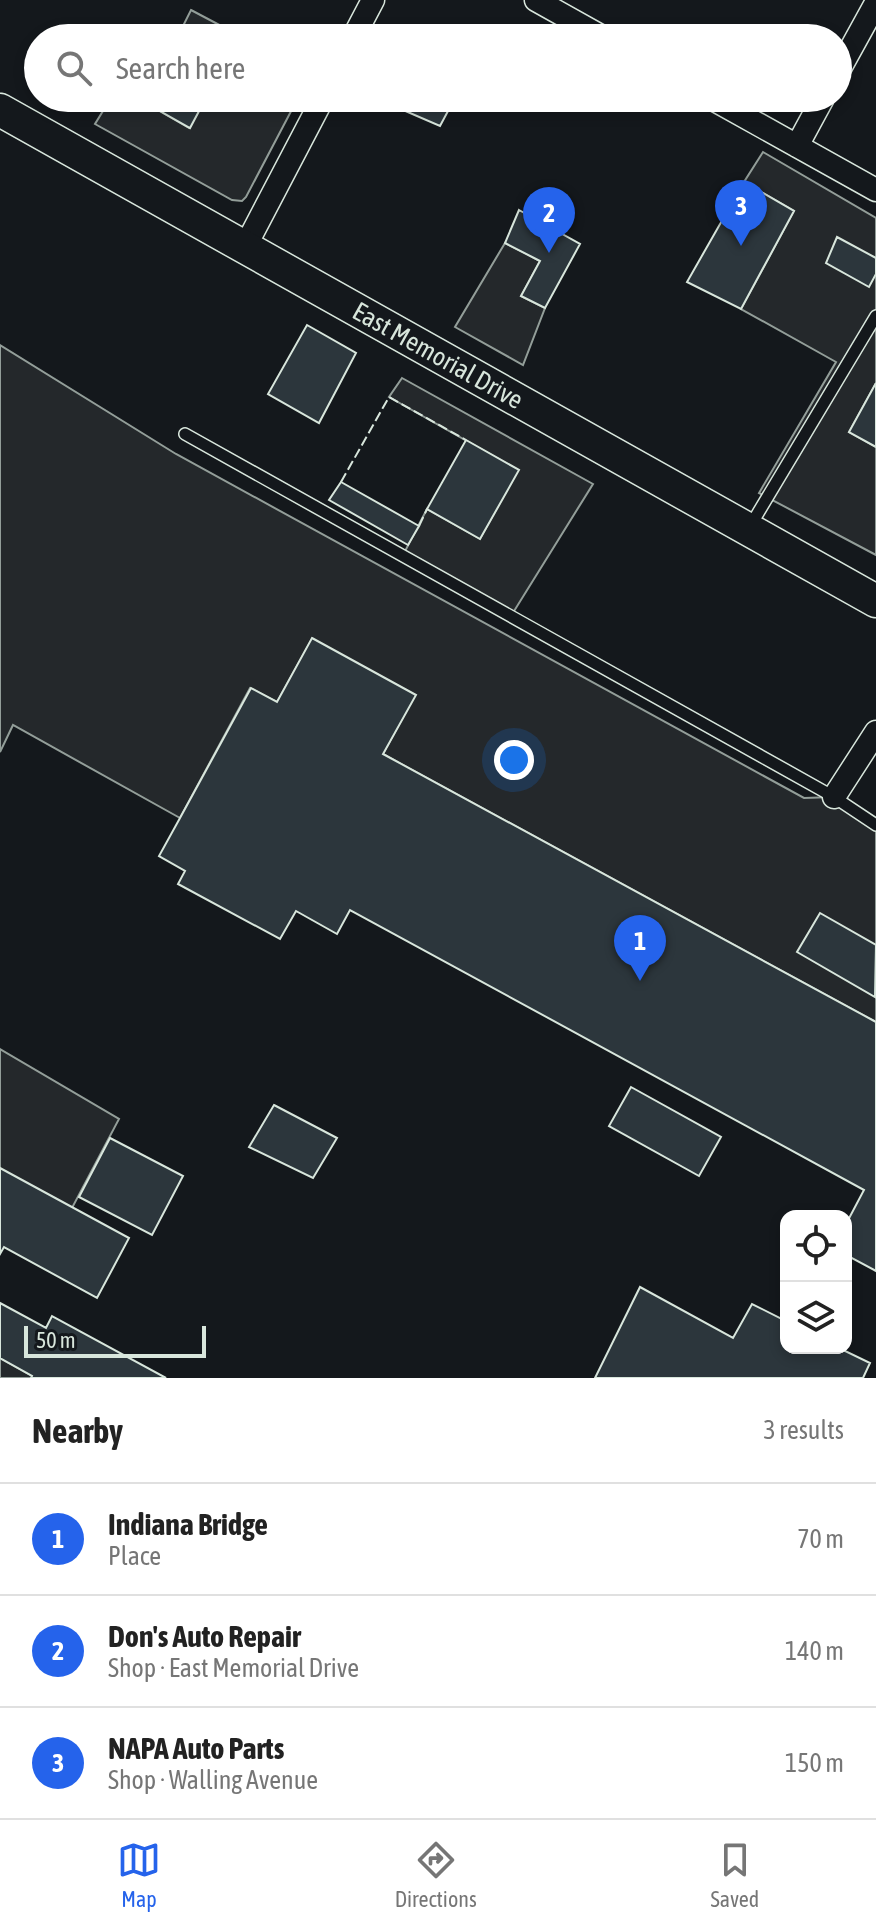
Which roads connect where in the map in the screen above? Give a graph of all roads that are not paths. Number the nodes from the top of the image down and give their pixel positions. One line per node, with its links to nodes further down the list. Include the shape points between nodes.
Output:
1 (373, 0): 4 (street)
2 (536, 0): 5 (street)
3 (876, 3): 6 (street)
4 (360, 24)
5 (579, 24)
6 (852, 47)
7 (0, 110): 13 (main road, East Memorial Drive)
8 (316, 112): 13 (street)
9 (736, 112): 11 (street)
10 (815, 112): 11 (street)
11 (797, 146): 12 (street)
12 (876, 190)
13 (245, 247): 16 (main road, East Memorial Drive)
14 (876, 316): 16 (lane)
15 (185, 434): 19 (lane)
16 (748, 530): 17 (main road, East Memorial Drive)
17 (876, 601)
18 (876, 732): 19 (street)
19 (834, 797): 20 (lane)
20 (876, 825)

